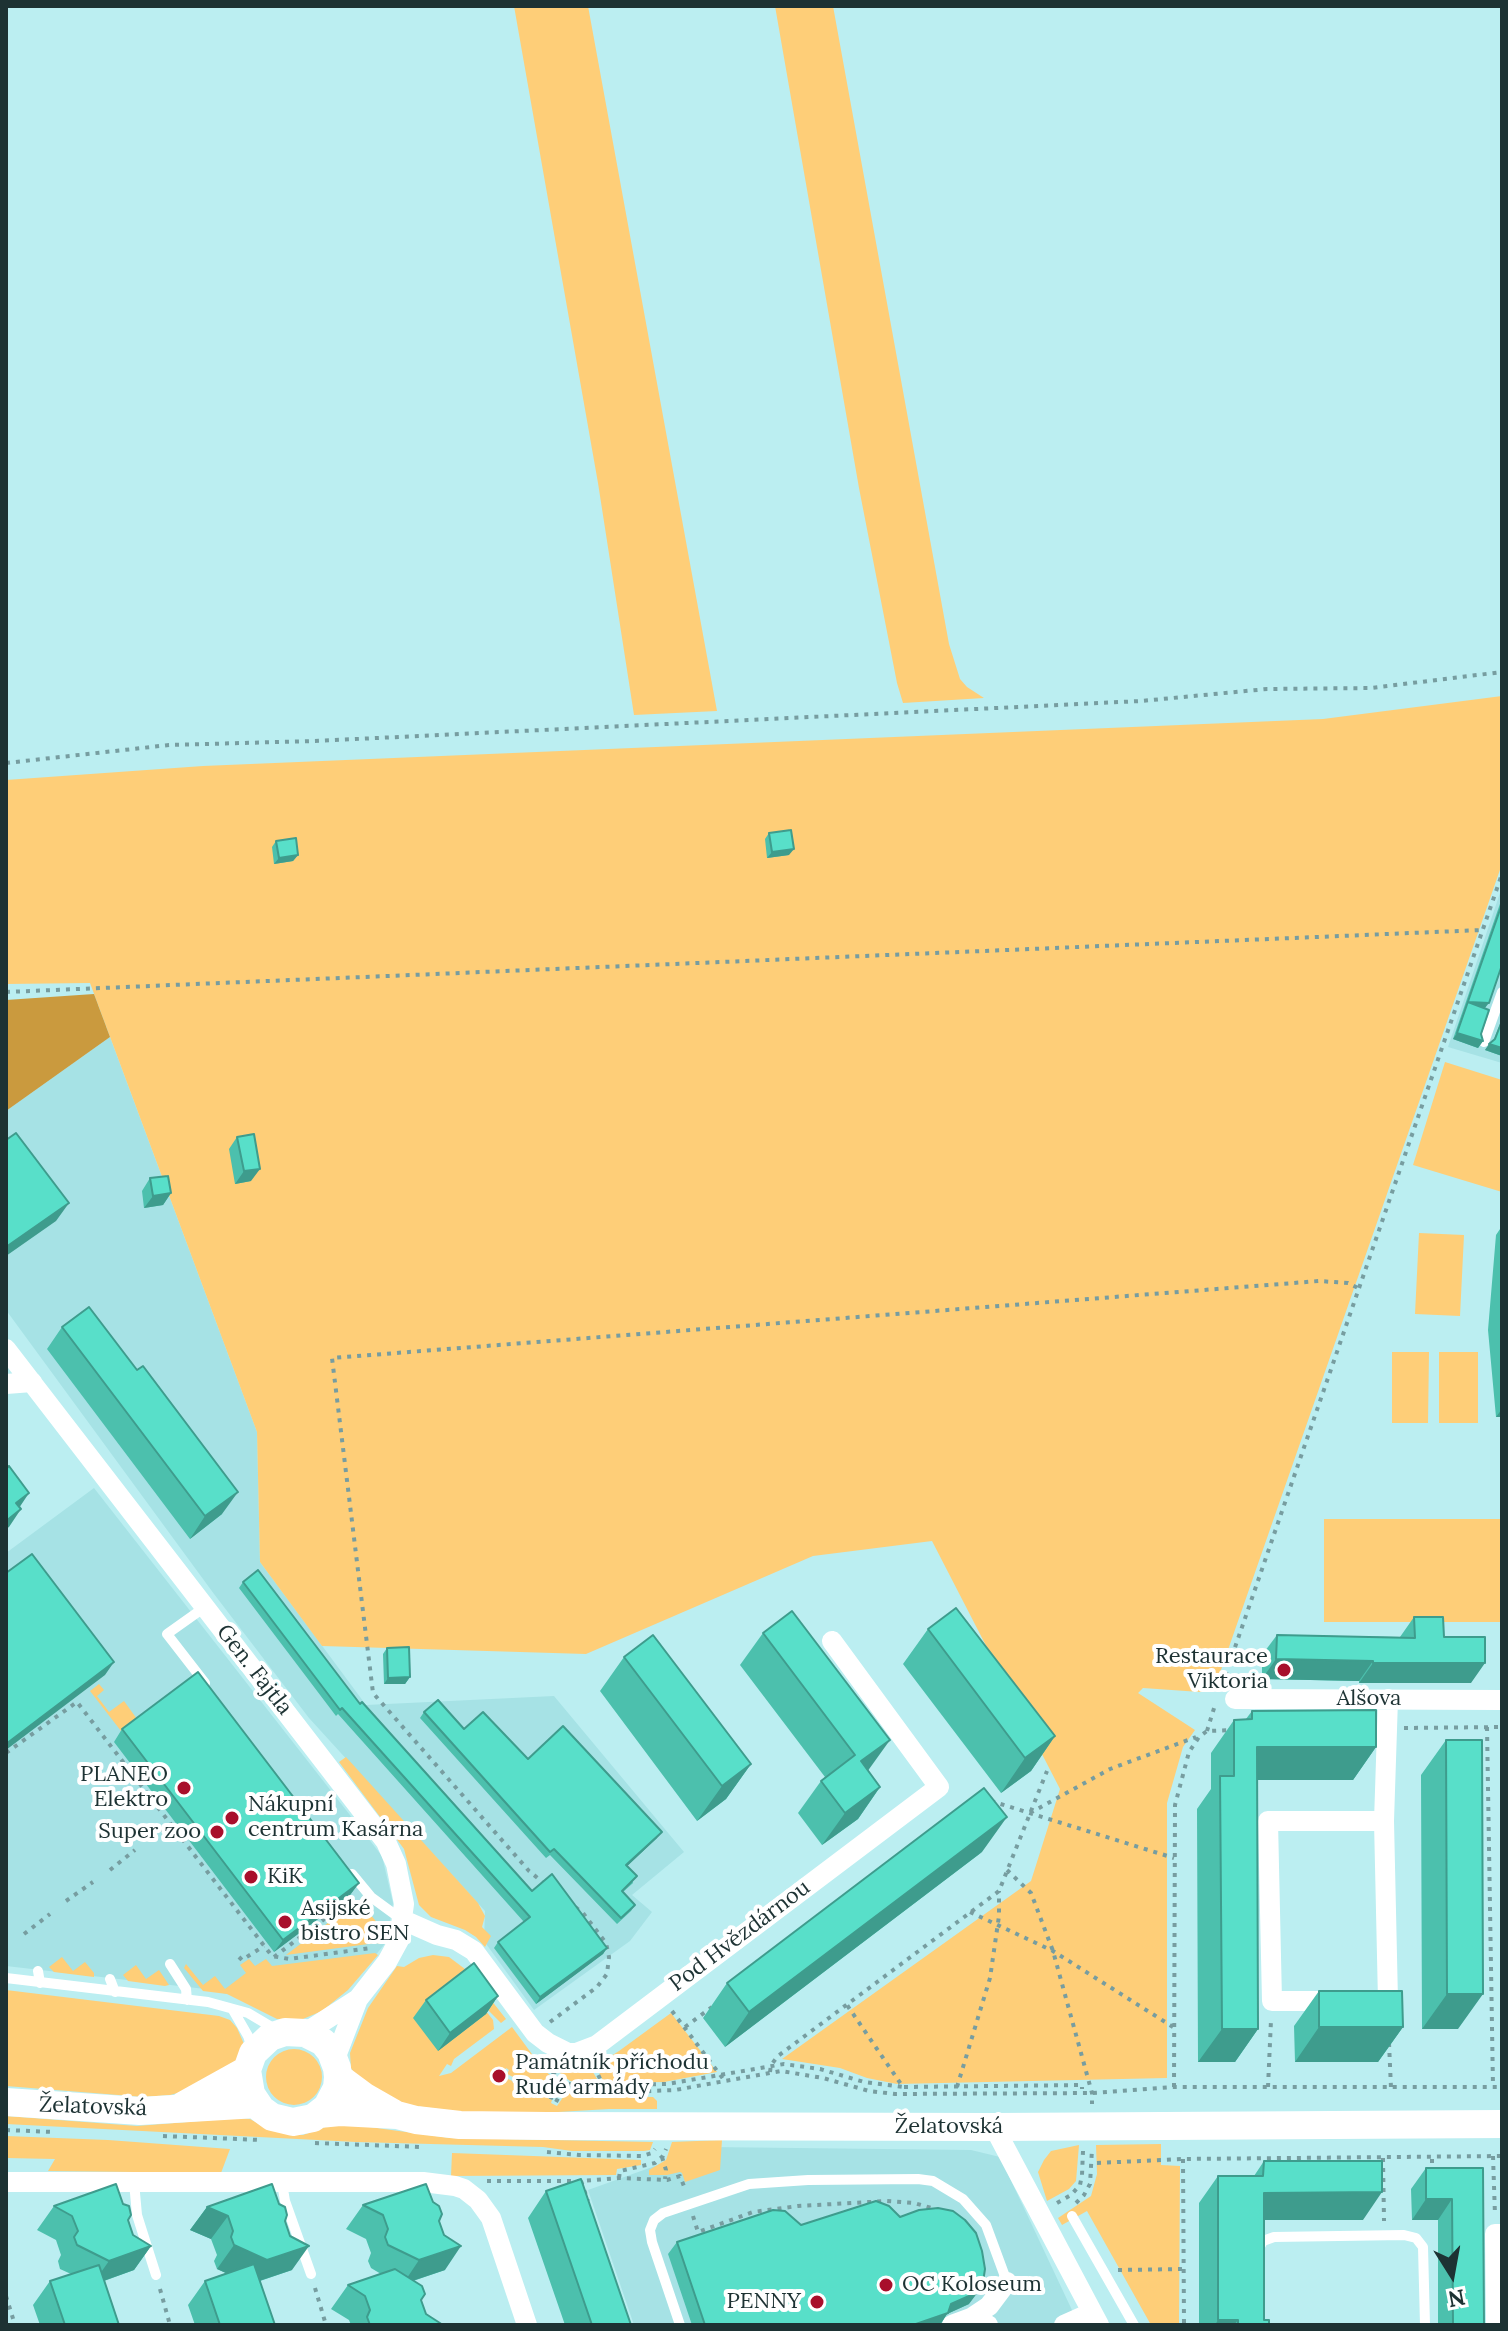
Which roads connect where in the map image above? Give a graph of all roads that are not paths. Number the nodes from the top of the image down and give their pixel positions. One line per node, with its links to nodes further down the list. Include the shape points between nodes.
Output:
1 (1502, 992): 2 (lane)
2 (1484, 1042)
3 (6, 1349): 4 (street, Gen. Fajtla)
4 (32, 1382): 5 (street); 6 (street, Gen. Fajtla)
5 (6, 1384)
6 (205, 1607): 8 (lane, via 167,1634); 14 (street, Gen. Fajtla, via 386,1842 399,1876)
7 (832, 1641): 14 (street, Pod Hvězdárnou, via 939,1787 597,2045 568,2053 548,2043 474,1951)
8 (209, 1688)
9 (1223, 1698): 10 (street, Alšova)
10 (1388, 1699): 11 (street, Alšova); 12 (street)
11 (1502, 1700)
12 (1384, 1821): 12 (street, via 1268,1821 1272,2001 1388,2001)
13 (349, 1871): 14 (lane, via 371,1897)
14 (403, 1920): 21 (street, Gen. Fajtla, via 396,1948)
15 (170, 1964): 22 (lane)
16 (38, 1971): 19 (lane)
17 (6, 1978): 19 (lane)
18 (110, 1979): 20 (lane)
19 (40, 1983): 20 (lane)
20 (115, 1992): 22 (lane)
21 (358, 1999): 24 (street, Gen. Fajtla); 26 (street, Gen. Fajtla)
22 (187, 2000): 23 (lane)
23 (233, 2010): 24 (lane); 25 (lane, via 248,2036)
24 (295, 2032): 25 (main road, Želatovská, via 270,2037); 26 (main road, Želatovská, via 323,2042)
25 (250, 2062): 28 (main road, via 251,2094); 29 (main road, Želatovská)
26 (336, 2068): 30 (main road, via 333,2098); 31 (main road, Želatovská, via 365,2097)
27 (6, 2102): 29 (main road, Želatovská, via 120,2110)
28 (257, 2104): 29 (main road, Želatovská); 30 (main road, Želatovská, via 285,2121)
29 (180, 2107)
30 (319, 2114): 31 (main road, Želatovská)
31 (397, 2115): 33 (main road, Želatovská, via 476,2125)
32 (1502, 2124): 33 (main road, Želatovská)
33 (994, 2127): 43 (street)
34 (6, 2182): 35 (street)
35 (134, 2182): 36 (street); 41 (lane, via 137,2215)
36 (282, 2183): 40 (lane); 45 (street, via 423,2182 464,2189 491,2218)
37 (1072, 2211): 48 (lane)
38 (1499, 2234): 50 (street)
39 (1257, 2265): 49 (lane, via 1263,2241 1274,2237 1416,2238 1423,2247)
40 (311, 2274)
41 (156, 2275)
42 (1007, 2282): 44 (street); 46 (lane, via 986,2225 963,2199 933,2181 749,2184 654,2220 652,2242)
43 (1095, 2319): 47 (street)
44 (970, 2323)
45 (527, 2325)
46 (680, 2325)
47 (1064, 2325)
48 (1134, 2325)
49 (1425, 2325)
50 (1496, 2325)

